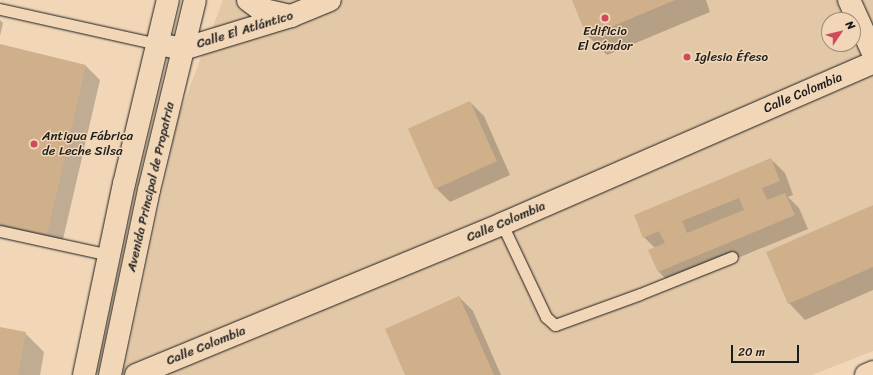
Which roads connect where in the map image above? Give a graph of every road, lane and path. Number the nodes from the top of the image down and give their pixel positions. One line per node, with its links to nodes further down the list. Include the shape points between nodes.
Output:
1 (168, 0): 8 (street, Avenida Principal de Propatria)
2 (194, 0): 9 (street, Avenida Principal de Propatria)
3 (248, 0): 7 (street, via 260,9)
4 (330, 0): 7 (street, Calle El Atlántico)
5 (849, 0): 10 (street)
6 (0, 8): 8 (lane)
7 (291, 16): 9 (street, Calle El Atlántico)
8 (158, 44): 9 (street, Calle El Atlántico); 14 (street, Avenida Principal de Propatria)
9 (183, 49): 18 (street, Avenida Principal de Propatria, via 149,190)
10 (873, 53)
11 (873, 63): 12 (street, Calle Colombia)
12 (502, 224): 15 (lane, via 546,318 555,325); 19 (street, Calle Colombia)
13 (0, 231): 14 (lane)
14 (109, 255): 17 (street, Avenida Principal de Propatria)
15 (732, 257)
16 (873, 372): 20 (street)
17 (84, 375)
18 (110, 375)
19 (136, 375)
20 (866, 375)

